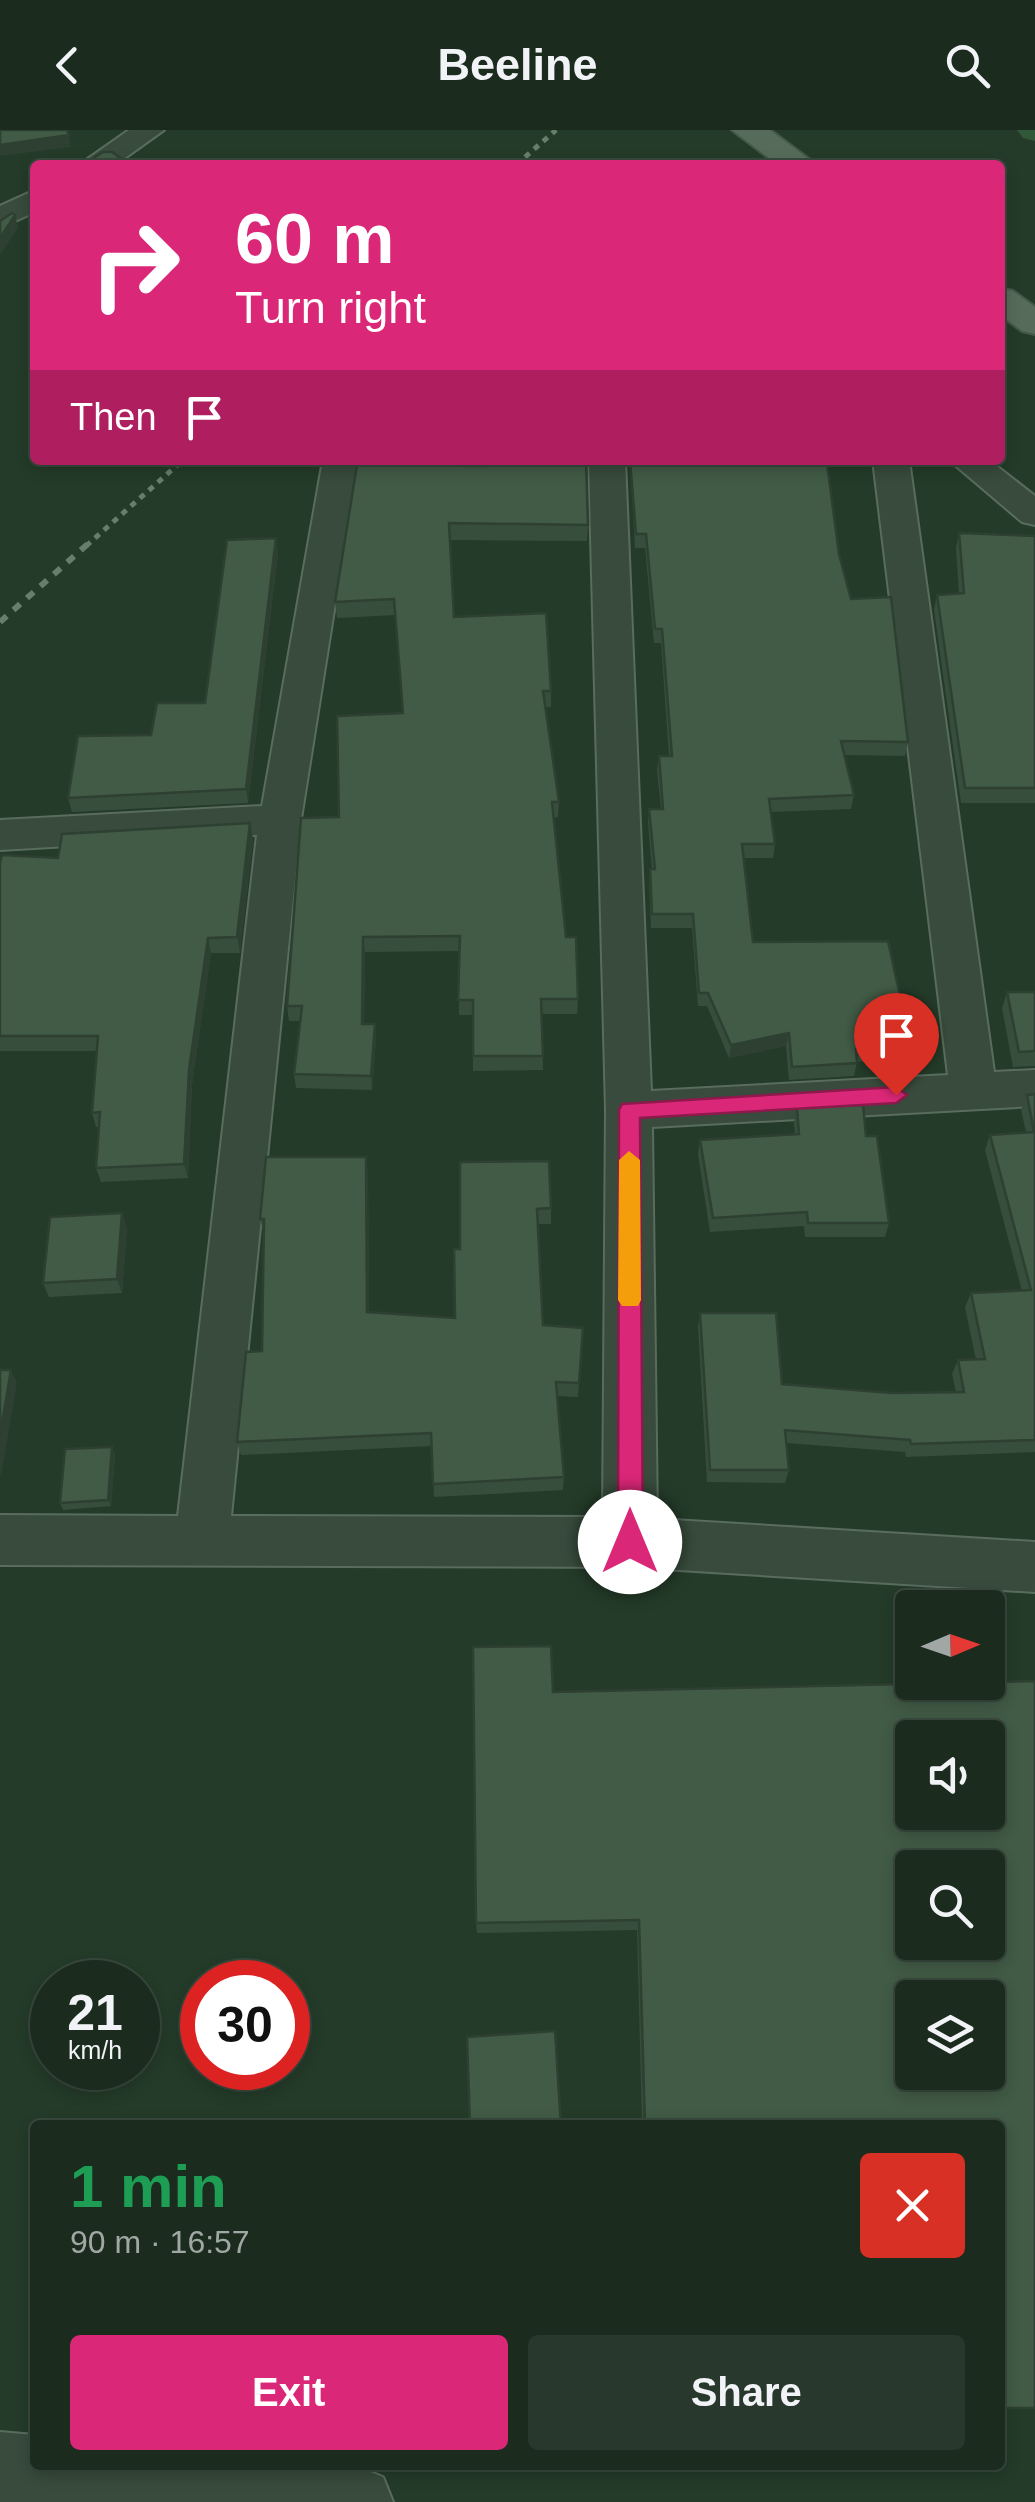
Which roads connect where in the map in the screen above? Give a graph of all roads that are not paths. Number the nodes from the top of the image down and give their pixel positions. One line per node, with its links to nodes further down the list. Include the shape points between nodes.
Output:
1 (748, 130): 4 (main road)
2 (137, 134): 3 (street)
3 (101, 160)
4 (793, 160)
5 (30, 202): 6 (street)
6 (0, 219)
7 (1005, 302): 8 (main road)
8 (1035, 323)
9 (339, 465): 14 (street)
10 (607, 465): 18 (street)
11 (893, 465): 17 (street)
12 (973, 465): 13 (street)
13 (1035, 514)
14 (280, 819): 15 (street); 20 (street)
15 (0, 834)
16 (1035, 1088): 17 (street)
17 (972, 1090): 18 (street)
18 (629, 1110): 21 (street)
19 (0, 1540): 20 (street)
20 (202, 1541): 21 (street)
21 (630, 1542): 22 (street)
22 (1035, 1567)
23 (0, 2466): 24 (street)
24 (30, 2469)
25 (40, 2470): 26 (street)
26 (358, 2502)

